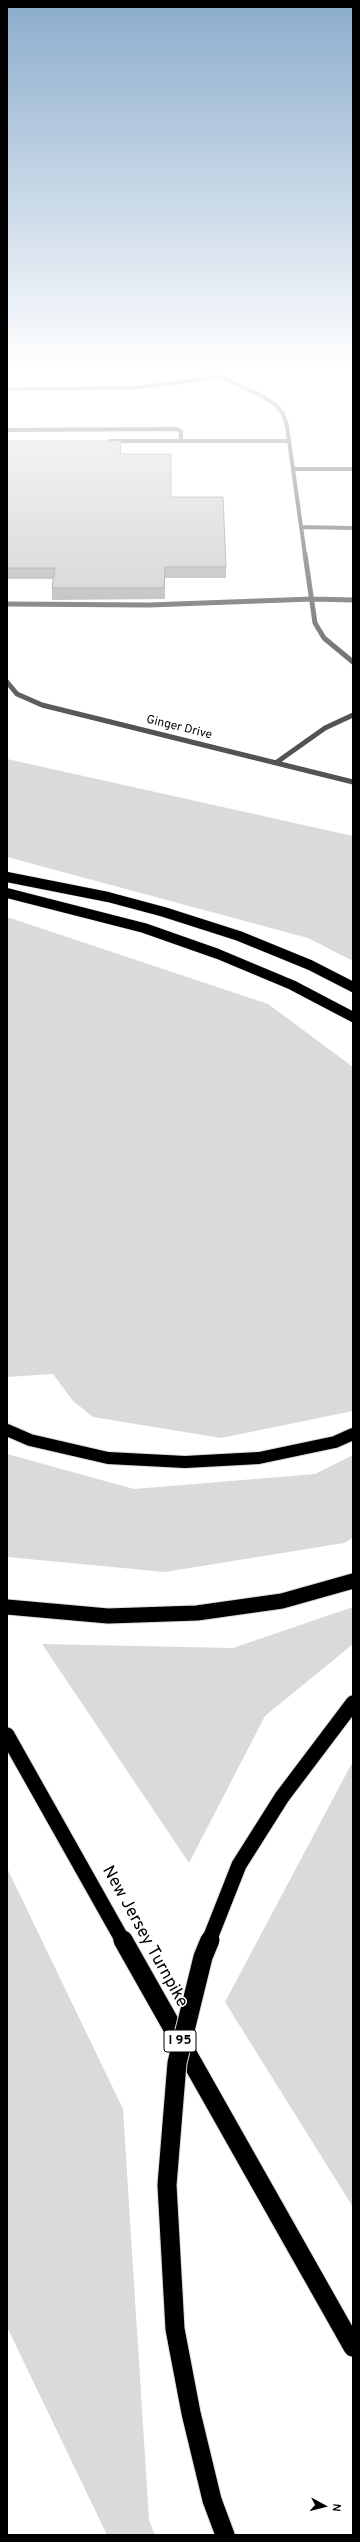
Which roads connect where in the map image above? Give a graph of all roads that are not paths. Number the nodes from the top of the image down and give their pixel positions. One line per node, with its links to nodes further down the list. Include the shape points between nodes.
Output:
1 (296, 488): 2 (street)
2 (302, 527): 3 (street); 4 (street)
3 (353, 528)
4 (312, 599): 5 (street); 6 (street, via 149,605); 7 (street, via 315,623 324,638)
5 (353, 600)
6 (7, 604)
7 (353, 662)
8 (7, 682): 10 (street, Ginger Drive, via 17,694 42,705)
9 (353, 715): 10 (street, via 325,728)
10 (277, 762): 11 (street, Ginger Drive)
11 (353, 782)
12 (7, 877): 14 (highway, via 108,897 164,912 239,936 310,965)
13 (7, 893): 15 (highway, via 137,926 218,954 292,985)
14 (353, 987)
15 (353, 1018)
16 (7, 1430): 17 (highway, via 30,1440 108,1458 186,1462 259,1458 334,1442)
17 (353, 1434)
18 (353, 1581): 19 (highway, via 282,1601 197,1613 108,1616)
19 (7, 1607)
20 (353, 1703): 23 (highway, bridge, via 282,1797 239,1865 203,1957 177,2063 167,2185 175,2329 191,2414 212,2500)
21 (7, 1735): 22 (highway, New Jersey Turnpike / I 95)
22 (353, 2347)
23 (225, 2535)

